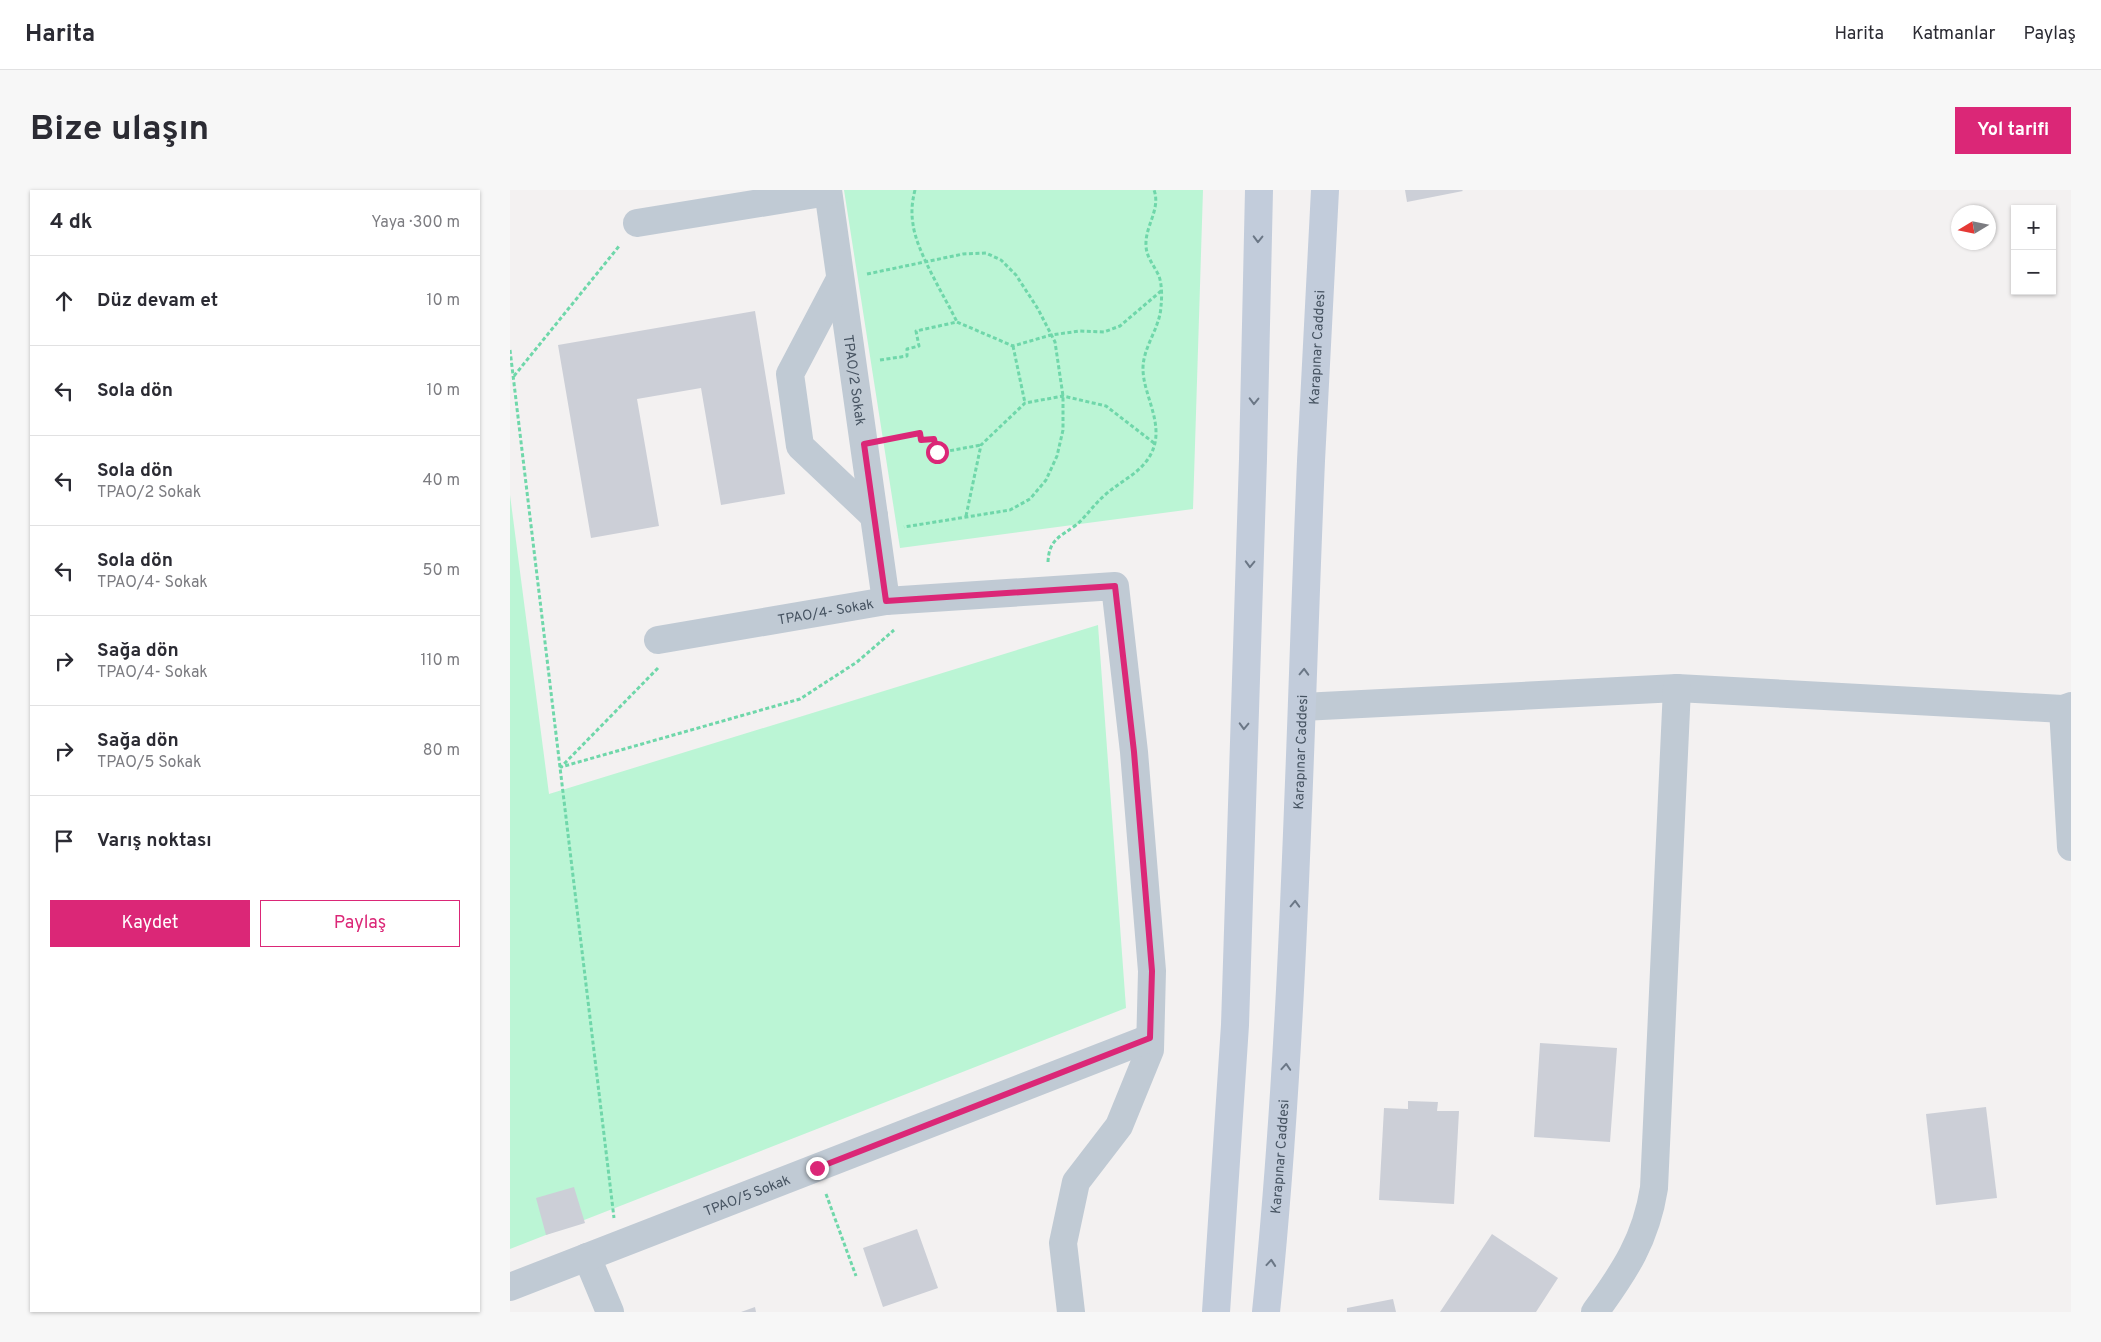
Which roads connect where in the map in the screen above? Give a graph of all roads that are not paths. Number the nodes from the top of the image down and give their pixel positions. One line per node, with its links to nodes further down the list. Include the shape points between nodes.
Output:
1 (1259, 190): 18 (main road, one-way to 18, via 1235,1025)
2 (1325, 190): 10 (main road, Karapınar Caddesi, one-way to 2)
3 (828, 191): 4 (street); 5 (street, TPAO/2 Sokak)
4 (637, 223)
5 (840, 279): 6 (street, TPAO/2 Sokak); 6 (street, via 790,374 800,446)
6 (875, 523): 7 (street, TPAO/2 Sokak)
7 (886, 601): 8 (street, TPAO/4- Sokak); 13 (street, TPAO/4- Sokak, via 1115,586 1134,752 1151,961)
8 (658, 640)
9 (1676, 688): 10 (street); 11 (street); 20 (street, via 1654,1188 1649,1217 1634,1255)
10 (1302, 706): 19 (main road, Karapınar Caddesi, one-way to 10, via 1291,994)
11 (2067, 707): 12 (street)
12 (2071, 847)
13 (1150, 1038): 14 (street, TPAO/5 Sokak); 17 (street, TPAO/4- Sokak, via 1150,1050 1118,1126 1076,1182 1063,1243)
14 (588, 1257): 15 (street, TPAO/5 Sokak); 16 (street)
15 (510, 1287)
16 (610, 1312)
17 (1071, 1312)
18 (1216, 1312)
19 (1266, 1312)
20 (1595, 1312)

